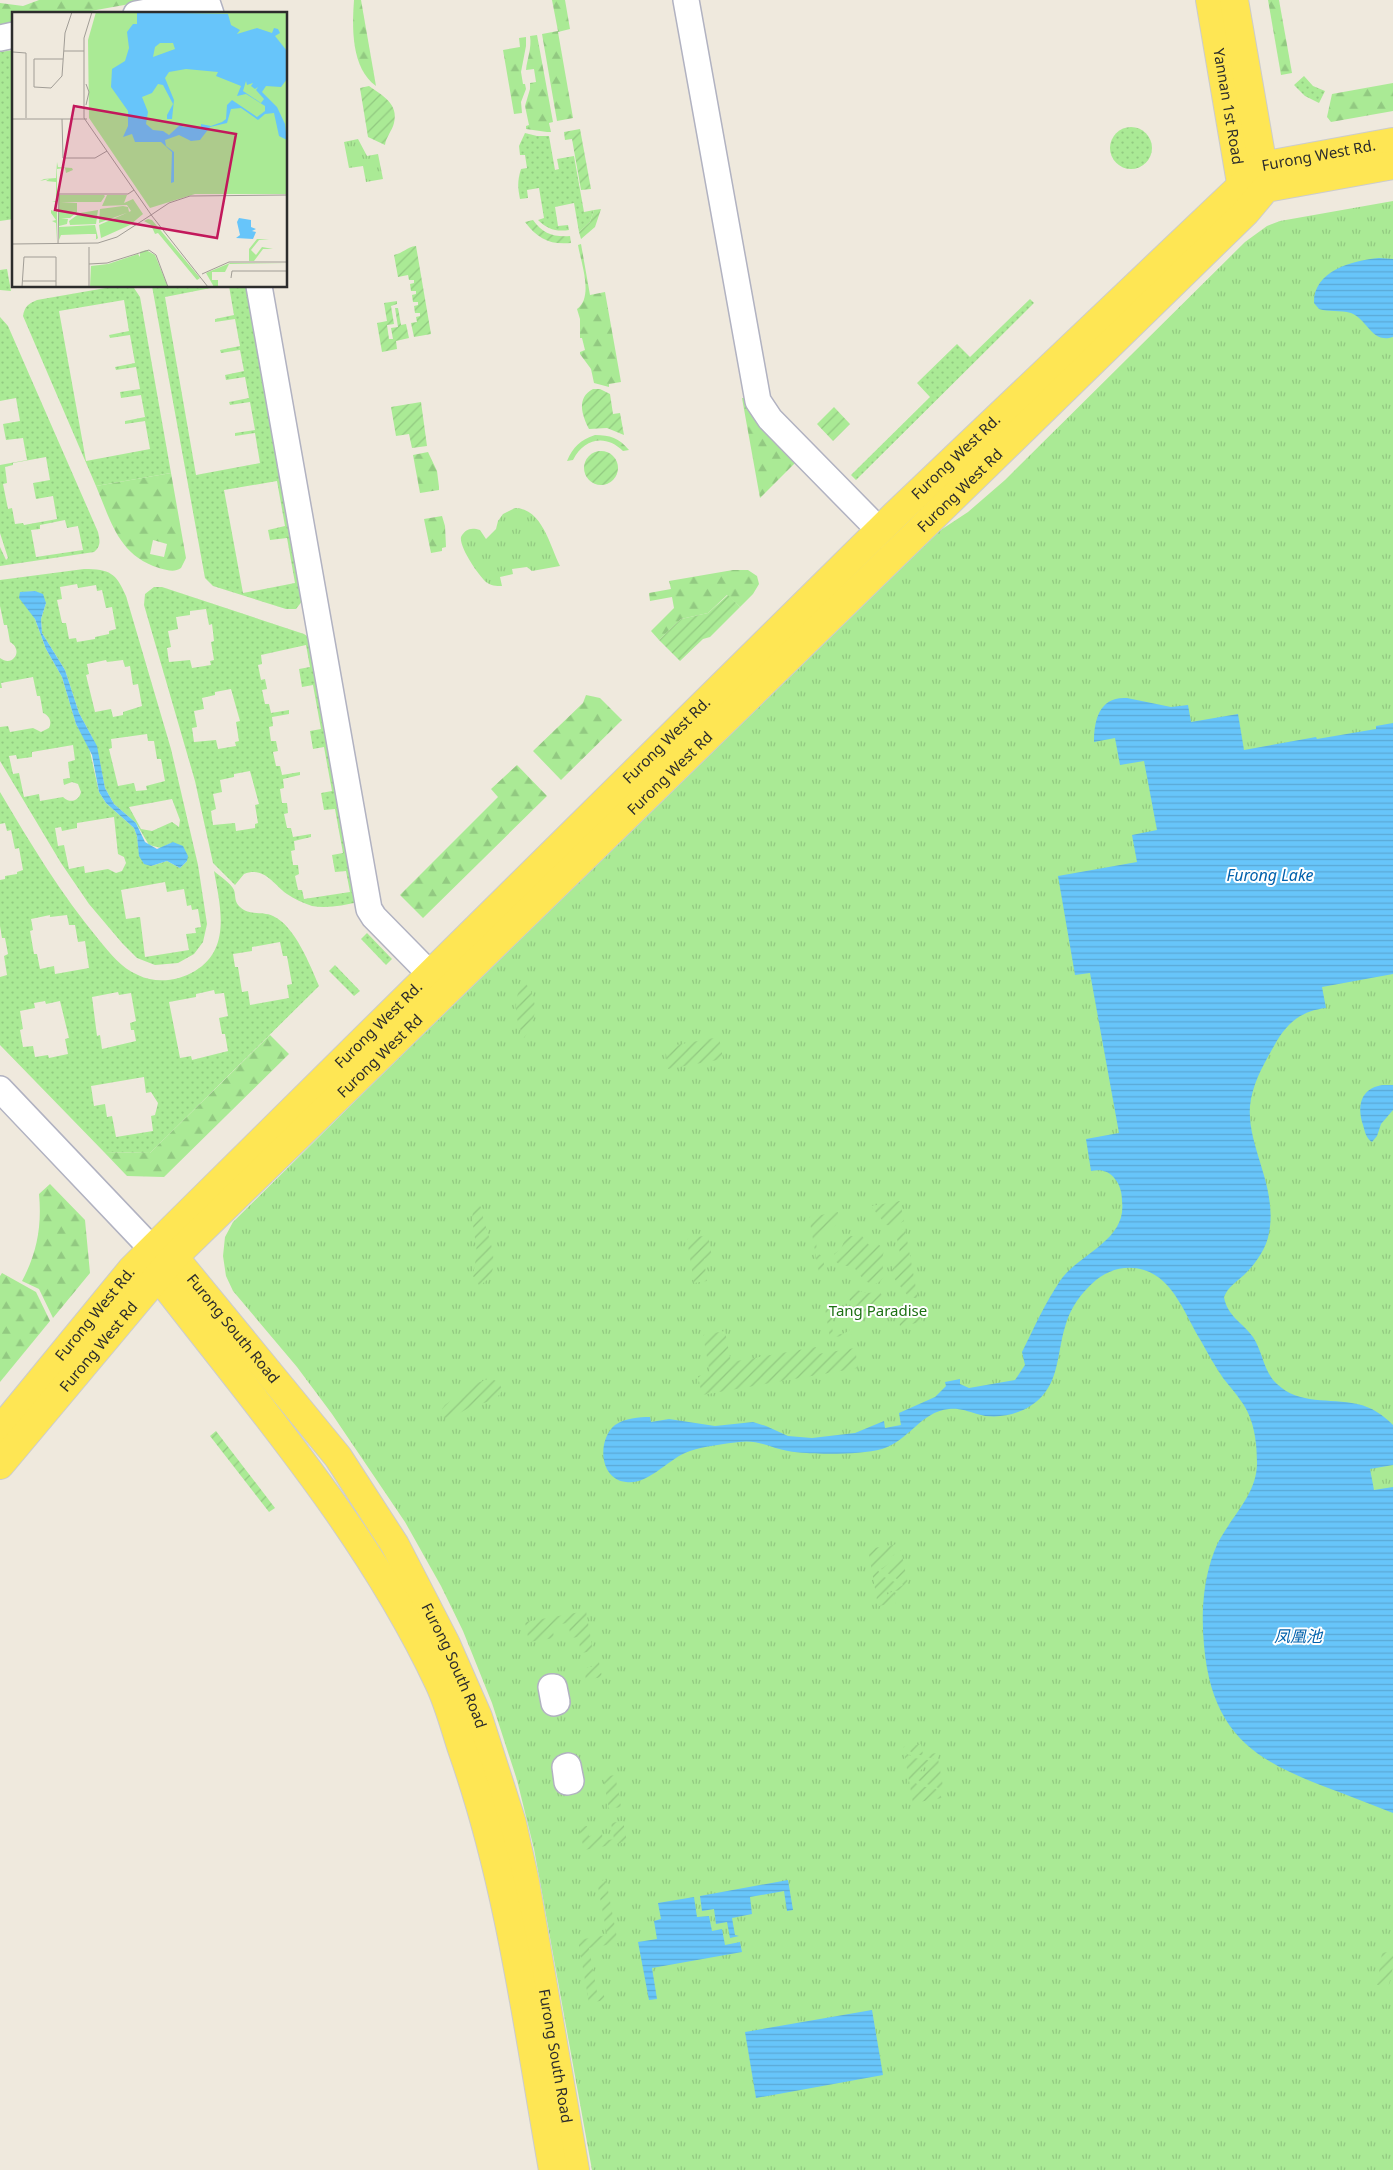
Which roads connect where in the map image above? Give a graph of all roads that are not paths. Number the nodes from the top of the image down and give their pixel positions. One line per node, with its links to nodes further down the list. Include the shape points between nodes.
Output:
1 (686, 0): 10 (street, via 758,401 770,419)
2 (1210, 0): 8 (main road, Yannan 1st Road)
3 (1234, 0): 8 (main road, Yannan 1st Road)
4 (147, 12): 5 (street, via 201,2 208,5)
5 (210, 12)
6 (1393, 142): 8 (main road, Furong West Rd.)
7 (1393, 165): 8 (main road)
8 (1254, 188): 10 (main road, Furong West Rd.); 13 (main road, Furong West Rd)
9 (259, 288): 11 (street, via 369,910)
10 (879, 530): 11 (main road, Furong West Rd.)
11 (430, 974): 13 (main road, Furong West Rd.)
12 (0, 1089): 13 (street, Furong South Road)
13 (161, 1261): 14 (main road, Furong West Rd., via 132,1269); 15 (main road, Furong West Rd); 16 (main road, Furong South Road, via 349,1526 402,1610 440,1686 474,1783 499,1876); 17 (main road, Furong South Road, via 338,1458 395,1545 446,1644 478,1717 512,1823)
14 (0, 1430)
15 (0, 1465)
16 (553, 2170)
17 (575, 2170)

